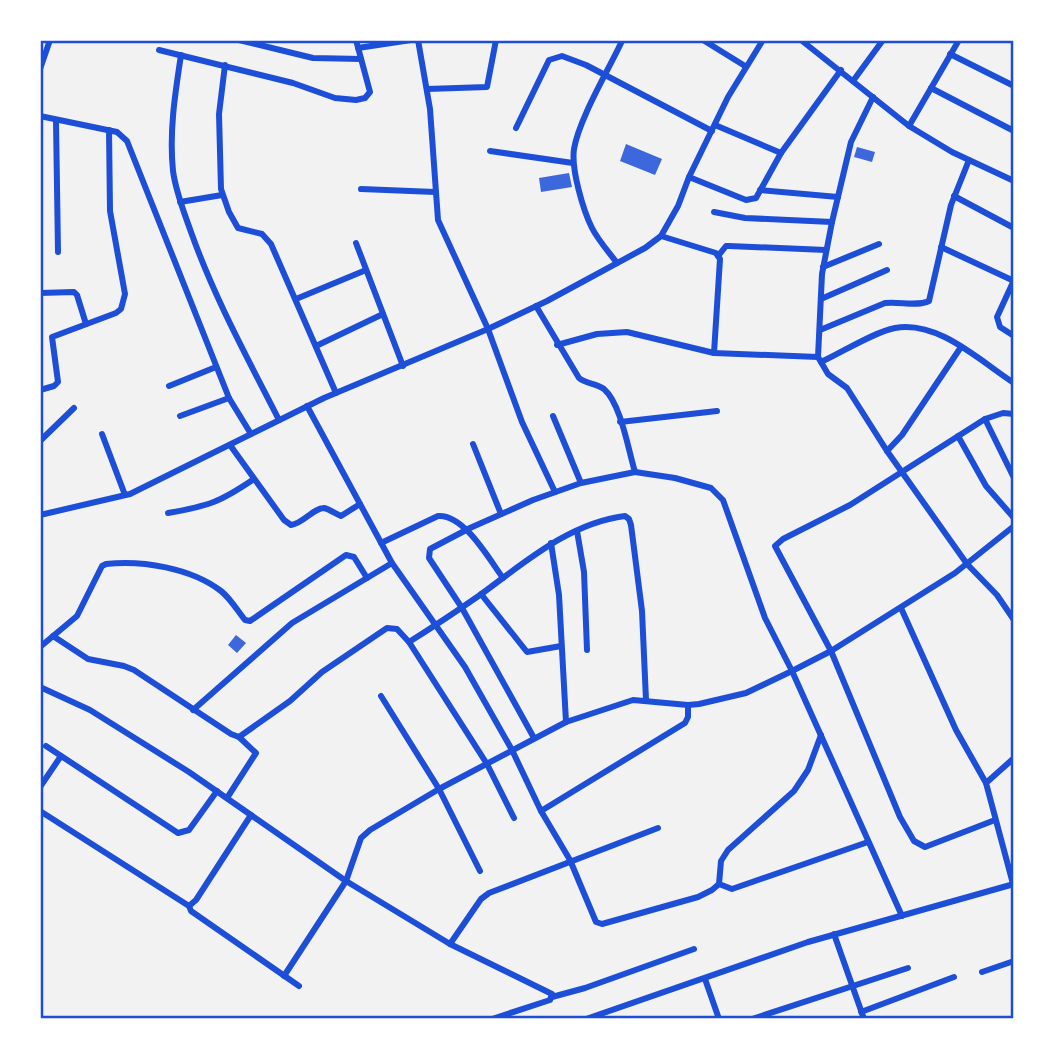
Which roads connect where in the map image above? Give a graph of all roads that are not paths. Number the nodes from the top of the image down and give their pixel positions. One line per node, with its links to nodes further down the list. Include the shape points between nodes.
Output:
1 (50, 40): 19 (street)
2 (239, 40): 16 (street, via 313,58)
3 (411, 40): 12 (street)
4 (418, 40): 25 (street)
5 (496, 40): 25 (street, via 487,87)
6 (703, 40): 18 (street)
7 (762, 40): 18 (street)
8 (801, 40): 20 (street)
9 (883, 40): 22 (street)
10 (959, 40): 14 (street)
11 (622, 41): 21 (street)
12 (357, 44): 16 (street)
13 (159, 50): 15 (street)
14 (950, 54): 23 (street); 24 (street)
15 (181, 55): 17 (street); 46 (street, via 172,112 173,172)
16 (361, 59): 17 (street, via 370,92 356,100)
17 (225, 65): 43 (street, via 219,114)
18 (745, 66): 31 (street)
19 (40, 69)
20 (841, 70): 22 (street); 35 (street)
21 (606, 76): 30 (street, via 562,56 554,57); 31 (street); 37 (street, via 579,129)
22 (853, 81): 26 (street)
23 (1014, 86)
24 (931, 88): 29 (street); 33 (street)
25 (427, 89): 42 (street)
26 (873, 97): 29 (street); 44 (street, via 852,142)
27 (40, 116): 28 (street)
28 (56, 121): 32 (street); 55 (street)
29 (909, 126): 36 (street)
30 (516, 128)
31 (714, 128): 35 (street); 38 (street)
32 (109, 130): 67 (street, via 109,204 125,294 117,313); 77 (street, via 127,141)
33 (1014, 131)
34 (490, 151): 37 (street)
35 (780, 153): 41 (street)
36 (969, 160): 39 (street); 45 (street)
37 (573, 163): 57 (street, via 592,229)
38 (690, 177): 41 (street, via 746,200 755,198); 50 (street)
39 (1014, 181)
40 (361, 190): 42 (street)
41 (760, 190): 44 (street)
42 (435, 192): 68 (street, via 441,230)
43 (222, 195): 46 (street); 63 (street, via 238,228 266,238)
44 (838, 197): 48 (street)
45 (954, 197): 49 (street); 53 (street)
46 (180, 202): 90 (street, via 217,295)
47 (714, 212): 48 (street)
48 (832, 222): 54 (street)
49 (1014, 228)
50 (661, 236): 56 (street); 57 (street)
51 (356, 243): 59 (street)
52 (879, 244): 58 (street)
53 (941, 247): 61 (street); 69 (street, via 926,303 885,303)
54 (826, 250): 56 (street, via 726,246); 58 (street)
55 (58, 252)
56 (718, 256): 74 (street)
57 (617, 263): 65 (street)
58 (823, 267): 64 (street)
59 (366, 270): 63 (street); 66 (street)
60 (887, 270): 64 (street)
61 (1014, 281): 70 (street, via 997,317 1000,327)
62 (40, 293): 67 (street, via 74,292)
63 (296, 299): 72 (street)
64 (821, 299): 69 (street)
65 (536, 306): 68 (street); 71 (street)
66 (383, 314): 72 (street); 76 (street)
67 (86, 324): 80 (street, via 52,337 58,382)
68 (488, 330): 76 (street); 104 (street)
69 (820, 330): 75 (street)
70 (1014, 336)
71 (558, 345): 74 (street, via 597,334 627,332); 91 (street, via 584,383 604,390)
72 (316, 346): 81 (street)
73 (961, 347): 75 (street, via 945,335 892,328); 78 (street); 98 (street, via 900,439)
74 (714, 353): 75 (street)
75 (820, 360): 98 (street, via 828,374 847,388)
76 (403, 366): 81 (street)
77 (216, 367): 79 (street); 82 (street)
78 (1014, 383)
79 (169, 386)
80 (40, 390)
81 (336, 393): 83 (street)
82 (229, 398): 87 (street); 93 (street)
83 (307, 406): 90 (street); 106 (street)
84 (74, 408): 95 (street)
85 (717, 411): 91 (street)
86 (1014, 414): 89 (street)
87 (180, 416)
88 (553, 416): 103 (street)
89 (985, 419): 94 (street); 101 (street)
90 (279, 421): 93 (street)
91 (621, 422): 100 (street)
92 (102, 434): 105 (street)
93 (251, 434): 97 (street)
94 (958, 436): 99 (street); 110 (street, via 986,486)
95 (40, 441)
96 (473, 444): 108 (street)
97 (230, 445): 102 (street); 105 (street)
98 (887, 451): 99 (street)
99 (902, 471): 117 (street); 130 (street, via 775,546)
100 (635, 472): 103 (street); 131 (street, via 675,478 719,494 765,618)
101 (1014, 478)
102 (254, 479): 106 (street, via 291,525 320,509 341,516); 107 (street, via 215,503)
103 (580, 483): 104 (street)
104 (555, 492): 108 (street)
105 (125, 495): 109 (street)
106 (360, 504): 114 (street)
107 (168, 513)
108 (501, 514): 112 (street)
109 (40, 516)
110 (1014, 517)
111 (1014, 526): 117 (street)
112 (467, 529): 114 (street, via 442,516); 119 (street); 121 (street, via 428,553)
113 (578, 531): 115 (street); 129 (street); 134 (street, via 618,517 629,519 642,611)
114 (381, 543): 116 (street)
115 (551, 543): 119 (street); 127 (street)
116 (392, 563): 118 (street); 124 (street)
117 (967, 564): 122 (street); 123 (street)
118 (367, 578): 125 (street, via 354,557 346,555 250,621 223,592 191,576 146,564 106,564 77,616); 136 (street, via 292,623)
119 (503, 578): 120 (street)
120 (481, 594): 121 (street); 127 (street, via 527,652)
121 (462, 608): 124 (street); 140 (street)
122 (901, 608): 130 (street); 146 (street)
123 (1014, 620)
124 (436, 625): 126 (street); 142 (street)
125 (53, 636): 128 (street); 136 (street, via 88,659 134,670)
126 (409, 642): 139 (street, via 397,629 387,628); 145 (street)
127 (561, 646): 137 (street)
128 (40, 647)
129 (587, 650)
130 (831, 651): 131 (street); 155 (street, via 914,841 925,847)
131 (792, 671): 135 (street, via 746,693); 138 (street)
132 (40, 687): 149 (street, via 90,710)
133 (381, 696): 148 (street)
134 (646, 700): 135 (street); 137 (street)
135 (688, 705): 152 (street, via 685,723)
136 (193, 710): 139 (street)
137 (566, 723): 140 (street)
138 (821, 735): 157 (street); 161 (street, via 794,791 723,855)
139 (239, 737): 150 (street, via 256,753)
140 (534, 738): 142 (street)
141 (46, 746): 143 (street)
142 (512, 750): 145 (street); 152 (street)
143 (61, 756): 147 (street); 149 (street, via 178,833 189,830)
144 (1014, 758): 146 (street)
145 (487, 764): 148 (street); 154 (street)
146 (986, 783): 155 (street)
147 (40, 787)
148 (439, 789): 159 (street); 160 (street, via 364,835)
149 (217, 791): 150 (street)
150 (227, 798): 153 (street)
151 (40, 811): 163 (street)
152 (541, 811): 158 (street)
153 (251, 815): 160 (street); 163 (street)
154 (514, 818)
155 (995, 820): 162 (street)
156 (658, 828): 158 (street)
157 (868, 842): 161 (street, via 732,889); 164 (street)
158 (571, 862): 161 (street, via 599,924 698,897); 166 (street, via 489,893)
159 (480, 871)
160 (346, 881): 166 (street); 171 (street)
161 (719, 884)
162 (1013, 884): 164 (street)
163 (189, 906): 171 (street)
164 (902, 916): 165 (street)
165 (834, 934): 173 (street); 175 (street)
166 (450, 944): 176 (street, via 550,992)
167 (694, 949): 176 (street)
168 (1014, 961): 170 (street)
169 (908, 968): 175 (street)
170 (982, 972)
171 (284, 976): 174 (street)
172 (954, 977): 177 (street)
173 (705, 979): 179 (street); 180 (street)
174 (299, 986)
175 (852, 986): 177 (street); 181 (street)
176 (552, 997): 178 (street)
177 (862, 1016)
178 (492, 1019)
179 (586, 1019)
180 (719, 1019)
181 (752, 1019)

